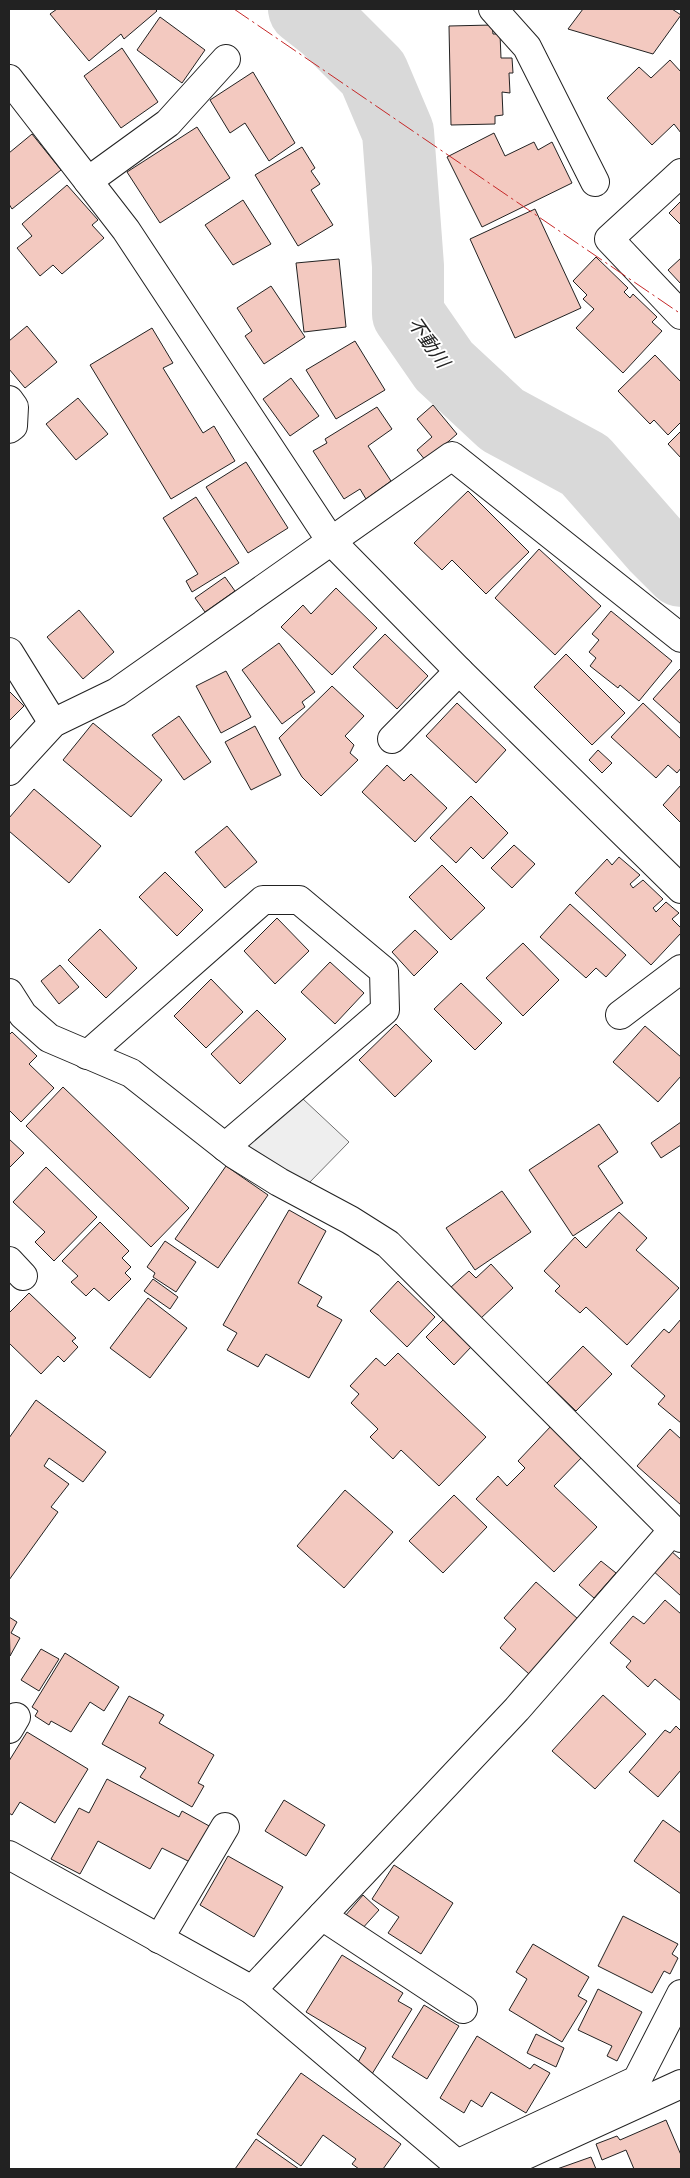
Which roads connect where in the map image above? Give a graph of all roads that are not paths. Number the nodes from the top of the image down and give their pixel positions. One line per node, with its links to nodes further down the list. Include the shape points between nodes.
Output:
1 (493, 9): 6 (street, via 527,47)
2 (226, 59): 5 (street, via 168,123)
3 (9, 79): 5 (street)
4 (681, 173): 7 (street, via 609,239)
5 (88, 181): 10 (street, via 126,230)
6 (595, 182)
7 (681, 315)
8 (9, 400): 9 (street, via 14,407 13,426)
9 (9, 429)
10 (332, 541): 11 (street, via 452,456); 13 (street); 14 (street, via 117,692)
11 (681, 638)
12 (9, 652): 14 (street)
13 (459, 672): 15 (street); 17 (street)
14 (53, 723): 16 (street)
15 (392, 739)
16 (9, 771)
17 (681, 889)
18 (681, 969): 20 (street)
19 (9, 993): 21 (street, via 23,1015 48,1038)
20 (620, 1015)
21 (87, 1055): 22 (street, via 131,1073); 22 (street, via 263,900 299,900 384,971 385,1010)
22 (225, 1146): 23 (street, via 279,1182 388,1244)
23 (677, 1534): 26 (street)
24 (225, 1827): 27 (street)
25 (9, 1855): 27 (street)
26 (322, 1916): 28 (street); 30 (street)
27 (159, 1939): 28 (street)
28 (252, 1990): 32 (street)
29 (681, 1994): 32 (street, via 638,2080)
30 (462, 2009)
31 (681, 2084): 33 (street)
32 (460, 2167)
33 (495, 2169)

